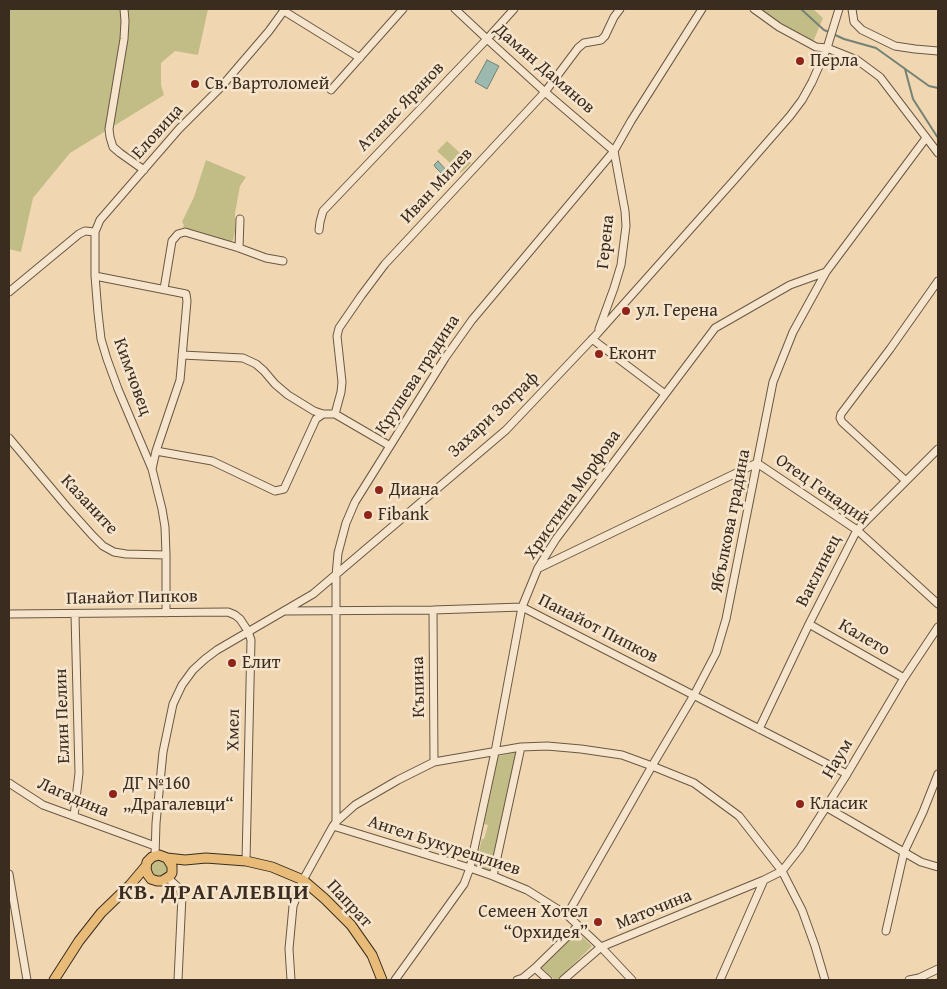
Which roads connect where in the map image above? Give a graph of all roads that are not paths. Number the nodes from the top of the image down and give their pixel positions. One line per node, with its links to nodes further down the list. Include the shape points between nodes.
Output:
1 (124, 9): 20 (street, via 124,39 110,138 120,154)
2 (403, 9): 14 (street)
3 (455, 9): 11 (street, Дамян Дамянов)
4 (514, 9): 11 (street, Атанас Яранов)
5 (620, 9): 16 (street, Иван Милев, via 606,36 578,48)
6 (702, 9): 18 (street, Крушева градина)
7 (754, 9): 12 (street, via 816,47)
8 (839, 9): 12 (street, Захари Зограф)
9 (852, 9): 13 (street, via 854,22 862,30 895,46)
10 (284, 10): 14 (street); 20 (street, Еловица, via 269,31)
11 (487, 40): 16 (street, Дамян Дамянов); 22 (street, Атанас Яранов, via 323,211)
12 (828, 45): 17 (street, via 880,77); 31 (street, Захари Зограф, via 812,82 790,116)
13 (938, 51)
14 (360, 58): 15 (street)
15 (330, 90)
16 (545, 92): 18 (street, Дамян Дамянов); 35 (street, Иван Милев, via 385,264 355,304 337,336 342,382)
17 (926, 138): 19 (street); 26 (street, Ябълкова градина)
18 (614, 150): 31 (street, Герена, via 626,226 621,265); 37 (street, Крушева градина, via 472,320)
19 (938, 153)
20 (144, 170): 23 (street, Еловица, via 100,220)
21 (240, 219): 24 (street)
22 (319, 230)
23 (96, 232): 27 (street, Кимчовец); 30 (street, via 79,234)
24 (239, 248): 25 (street); 29 (street, via 185,232 178,234 172,241)
25 (283, 261)
26 (826, 272): 33 (street, Христина Морфова, via 790,285 715,328); 40 (street, Ябълкова градина, via 793,332 773,382)
27 (95, 276): 29 (street); 41 (street, Кимчовец, via 101,339 118,390)
28 (938, 281): 42 (street, via 840,418)
29 (164, 289): 32 (street, via 186,294)
30 (9, 292)
31 (594, 336): 33 (street); 46 (street, Захари Зограф, via 506,430)
32 (182, 355): 34 (street, via 242,358 256,364 288,395); 39 (street, via 180,380)
33 (665, 394): 45 (street, Христина Морфова, via 556,539)
34 (323, 414): 35 (street); 39 (street, via 316,419 284,489 275,491 212,461)
35 (335, 414): 37 (street)
36 (9, 438): 44 (street, Казаните, via 103,546 126,554)
37 (390, 446): 46 (street, Крушева градина, via 355,502 346,523)
38 (938, 450): 42 (street, Ваклинец)
39 (156, 451): 41 (street)
40 (758, 463): 43 (street, Отец Генадий); 45 (street, Отец Генадий); 59 (street, Ябълкова градина, via 726,619 716,653)
41 (152, 469): 44 (street, Кимчовец, via 165,527)
42 (906, 481): 43 (street, Ваклинец)
43 (857, 530): 47 (street, Отец Генадий); 55 (street, Ваклинец)
44 (166, 555): 52 (street, Кимчовец)
45 (538, 568): 48 (street, Христина Морфова)
46 (336, 576): 49 (street, Крушева градина); 51 (street, Захари Зограф)
47 (938, 604)
48 (522, 607): 50 (street, Панайот Пипков); 59 (street, Панайот Пипков); 62 (street, Христина Морфова)
49 (336, 610): 50 (street, Панайот Пипков); 51 (street, Панайот Пипков); 70 (street, Крушева градина)
50 (433, 610): 63 (street, Къпина)
51 (283, 611): 57 (street, Захари Зограф)
52 (166, 613): 54 (street, Панайот Пипков); 57 (street, Панайот Пипков, via 228,612 235,614)
53 (9, 614): 54 (street, Панайот Пипков)
54 (75, 614): 69 (street, Елин Пелин, via 79,773)
55 (809, 624): 58 (street, Калето); 60 (street, Ваклинец)
56 (938, 627): 58 (street, Наум)
57 (248, 630): 71 (street, Захари Зограф, via 193,670 173,704 163,752); 75 (street, Хмел, via 252,653)
58 (904, 678): 65 (street, Наум)
59 (694, 695): 60 (street, Панайот Пипков); 64 (street, Ябълкова градина)
60 (759, 729): 65 (street, Панайот Пипков)
61 (521, 747): 62 (street); 64 (street, via 581,749 622,755); 82 (street)
62 (494, 752): 63 (street); 78 (street, Христина Морфова)
63 (434, 762): 70 (street, via 356,805)
64 (652, 766): 80 (street, via 694,783 739,816); 88 (street, Ябълкова градина)
65 (847, 774): 68 (street, Наум)
66 (938, 774): 72 (street)
67 (9, 783): 69 (street, Лагадина, via 43,805)
68 (826, 807): 72 (street); 80 (street, Наум)
69 (74, 816): 71 (street, Лагадина)
70 (334, 824): 78 (street, Ангел Букурещлиев); 85 (street)
71 (155, 851): 73 (main road); 76 (main road)
72 (904, 852): 77 (street, via 920,862); 90 (street)
73 (167, 858): 74 (main road, Папрат); 79 (main road)
74 (185, 860): 75 (main road, Папрат, via 206,858); 79 (main road)
75 (246, 862): 85 (main road, Папрат)
76 (146, 866): 84 (main road); 87 (main road)
77 (938, 867)
78 (470, 868): 82 (street, Ангел Букурещлиев); 99 (street, Христина Морфова, via 464,884)
79 (172, 869): 83 (main road)
80 (782, 871): 86 (street, Наум); 105 (street, via 802,910)
81 (9, 874): 94 (street)
82 (492, 876): 88 (street, Ангел Букурещлиев, via 527,890)
83 (168, 878): 84 (main road, via 160,882); 96 (street, via 180,888 182,896)
84 (151, 879): 87 (main road)
85 (303, 880): 97 (street, via 293,906 289,949); 98 (main road, Папрат, via 351,925 372,955)
86 (764, 880): 91 (street, Маточина); 104 (street)
87 (130, 885): 95 (main road, via 100,912)
88 (568, 915): 89 (street, Ангел Букурещлиев)
89 (578, 926): 91 (street, Ангел Букурещлиев); 92 (street)
90 (886, 931)
91 (602, 947): 102 (street, Маточина); 103 (street, Ангел Букурещлиев)
92 (535, 968): 100 (street); 101 (street)
93 (938, 969): 106 (street)
94 (27, 980)
95 (54, 980)
96 (178, 980)
97 (291, 980)
98 (382, 980)
99 (395, 980)
100 (517, 980)
101 (548, 980)
102 (563, 980)
103 (632, 980)
104 (720, 980)
105 (825, 980)
106 (909, 980)

